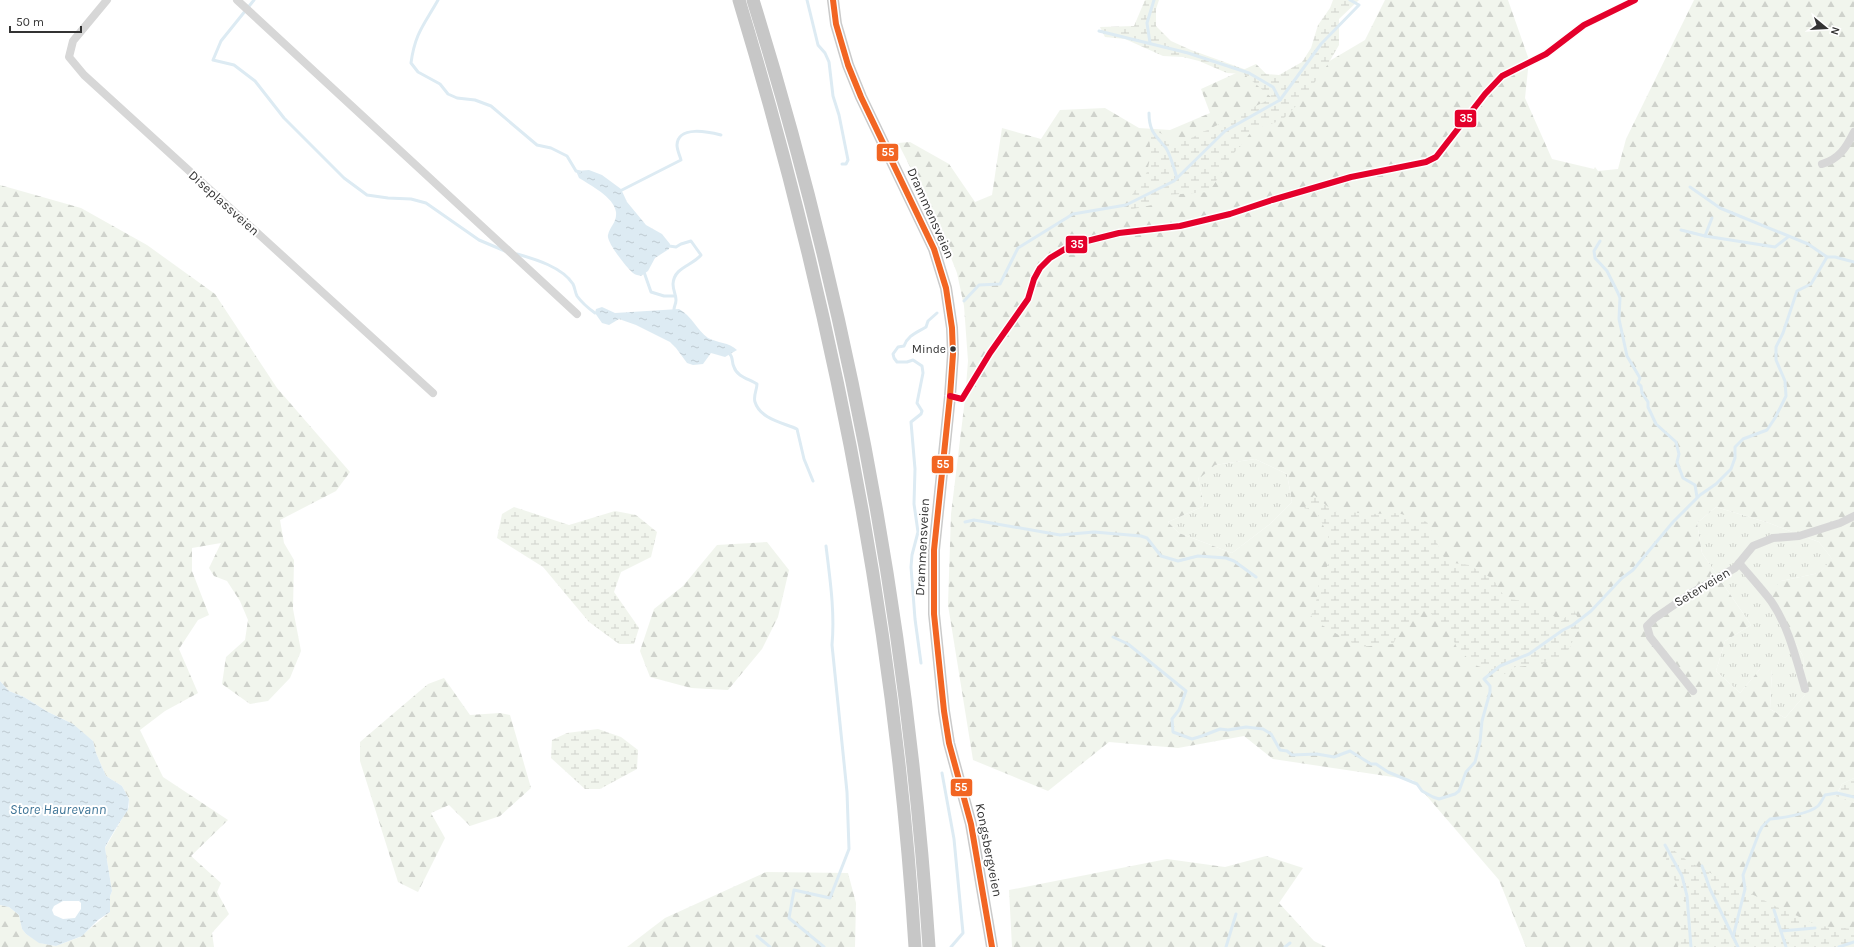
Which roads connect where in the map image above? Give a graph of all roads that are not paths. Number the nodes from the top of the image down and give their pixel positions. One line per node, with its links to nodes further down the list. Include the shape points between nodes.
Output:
1 (107, 0): 12 (street, Diseplassveien, via 73,41 69,57 84,75)
2 (237, 0): 11 (street)
3 (729, 0): 8 (highway)
4 (739, 0): 8 (highway)
5 (753, 0): 20 (highway, via 784,104 818,234 872,490 904,699)
6 (833, 0): 13 (main road, Drammensveien, via 836,24 848,65 941,269 952,328)
7 (1635, 0): 13 (street, via 1584,25 1546,54 1502,76 1436,157 1426,162 1351,177 1230,214 1180,226 1119,233 1083,242 1050,258 1040,268 1024,305)
8 (748, 30): 19 (highway, via 814,279 855,475 889,688 906,835)
9 (1854, 132): 10 (street, via 1841,155)
10 (1822, 164)
11 (577, 314)
12 (433, 393)
13 (956, 398): 18 (main road, Drammensveien, via 934,550 934,614)
14 (1854, 516): 15 (street, Seterveien, via 1799,536 1763,540)
15 (1739, 563): 16 (street, via 1771,602 1781,620); 17 (street, Seterveien, via 1723,576 1673,605 1647,626 1650,638)
16 (1805, 688)
17 (1693, 691)
18 (944, 711): 21 (main road, Kongsbergveien, via 950,747 971,824)
19 (915, 947)
20 (929, 947)
21 (992, 947)

